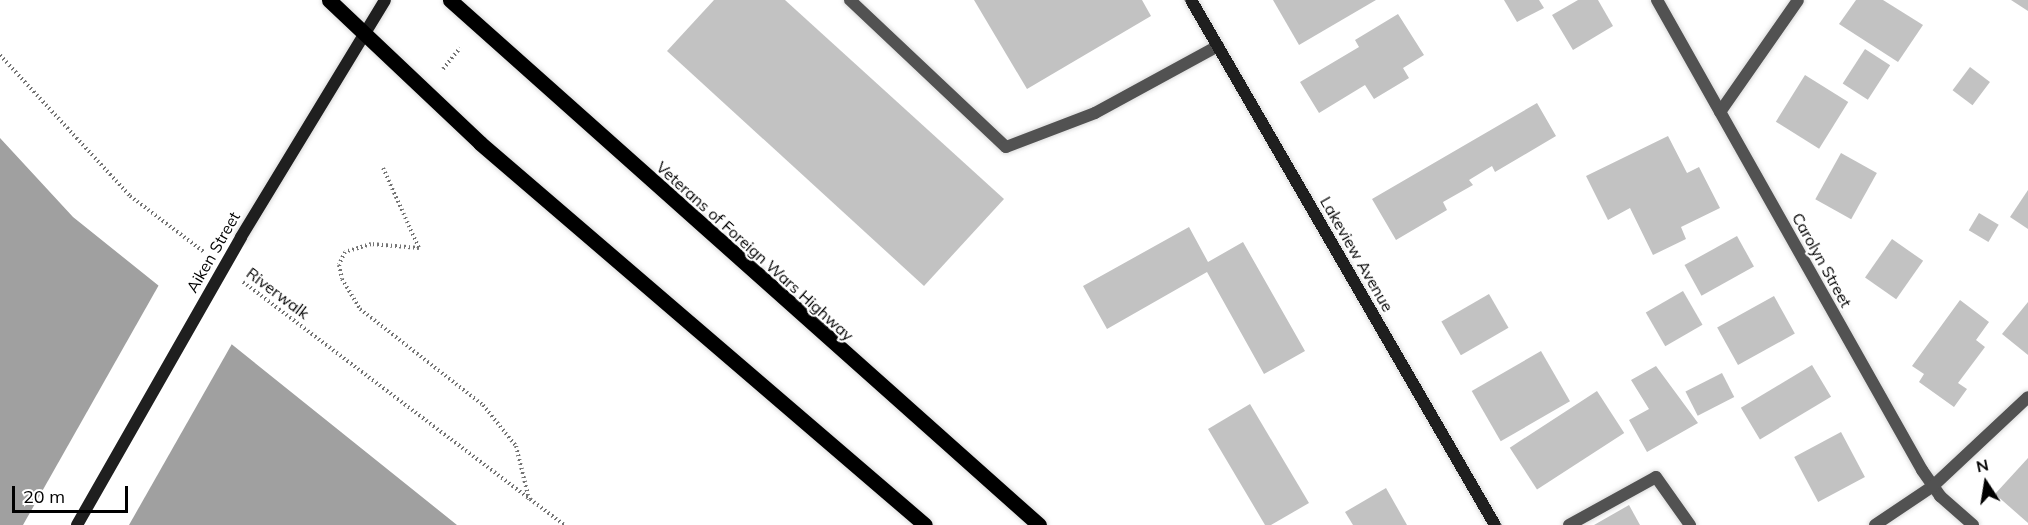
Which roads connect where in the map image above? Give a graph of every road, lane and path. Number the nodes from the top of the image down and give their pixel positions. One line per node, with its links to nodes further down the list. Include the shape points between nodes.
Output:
1 (328, 0): 8 (main road)
2 (385, 0): 8 (main road, Aiken Street)
3 (450, 0): 23 (main road, Veterans of Foreign Wars Highway)
4 (850, 0): 9 (street, via 1006,147 1095,113)
5 (1191, 0): 9 (main road, Lakeview Avenue)
6 (1657, 0): 13 (street, Carolyn Street)
7 (1798, 0): 13 (street)
8 (363, 33): 20 (main road, Aiken Street, bridge); 22 (main road, via 480,143)
9 (1218, 46): 24 (main road, Lakeview Avenue)
10 (460, 48): 12 (path)
11 (0, 55): 15 (path, via 130,196)
12 (443, 69)
13 (1720, 112): 18 (street, Carolyn Street)
14 (383, 168): 19 (path, via 419,248 371,244 345,252 339,265 342,279 360,309 483,405 516,446)
15 (215, 261)
16 (234, 275): 19 (path, Riverwalk)
17 (2028, 398): 18 (street)
18 (1933, 486): 27 (street); 28 (street, Carolyn Street)
19 (529, 499): 21 (path, Riverwalk)
20 (77, 525)
21 (564, 525)
22 (925, 525)
23 (1039, 525)
24 (1495, 525)
25 (1569, 525): 26 (street, via 1656,477)
26 (1690, 525)
27 (1875, 525)
28 (1973, 525)

